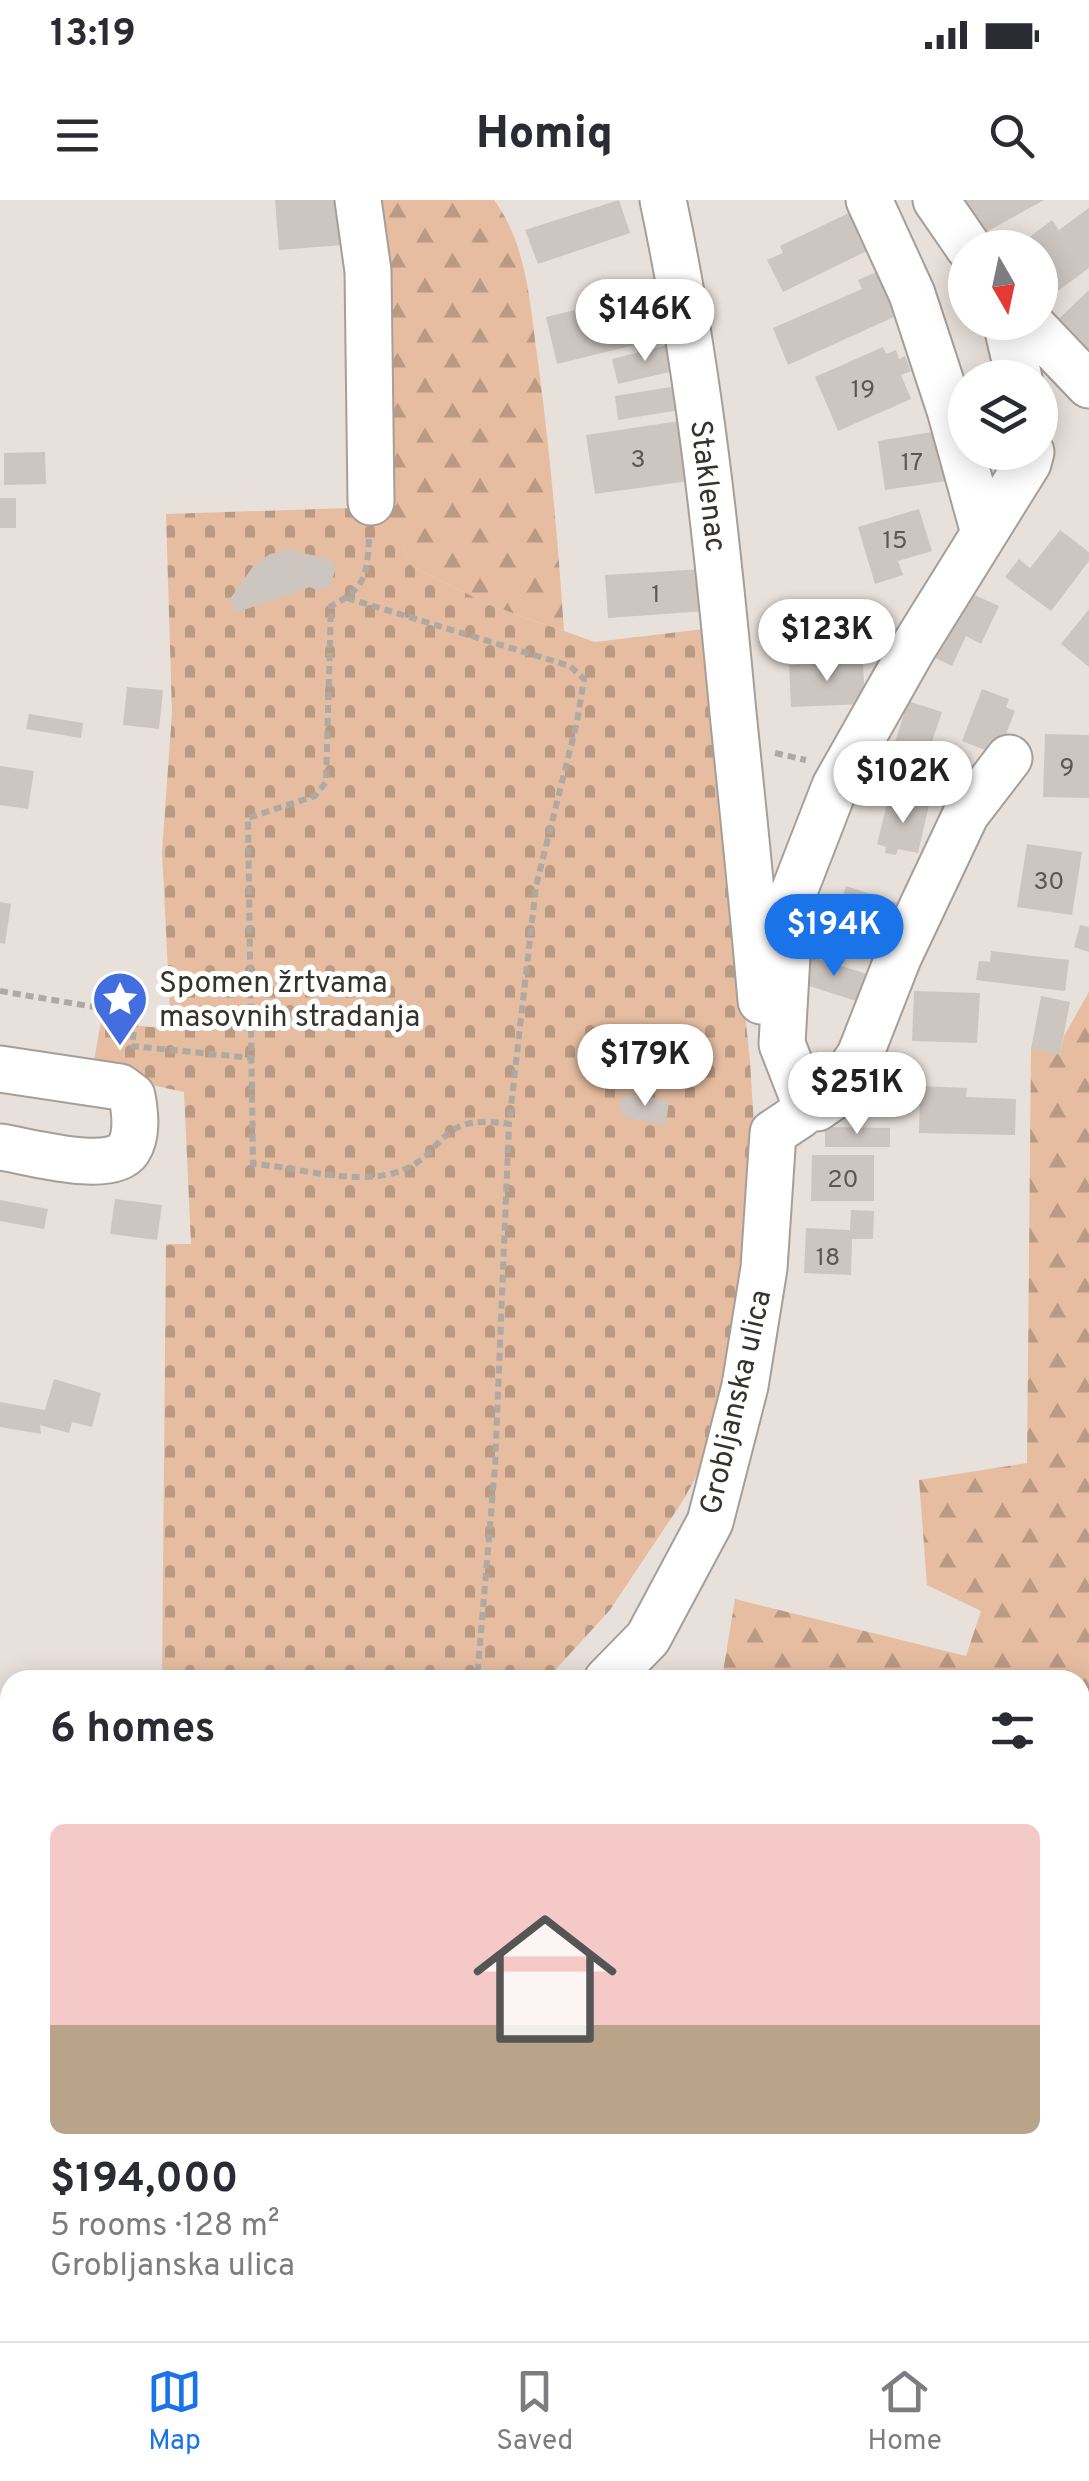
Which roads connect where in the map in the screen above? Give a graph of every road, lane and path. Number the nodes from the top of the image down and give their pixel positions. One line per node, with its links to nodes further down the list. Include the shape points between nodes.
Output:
1 (358, 200): 9 (street, via 368,271)
2 (663, 200): 16 (street, Staklenac, via 722,585)
3 (869, 200): 10 (street, via 912,294)
4 (936, 200): 5 (street)
5 (957, 230)
6 (1046, 340): 7 (street)
7 (1089, 385)
8 (1024, 470): 10 (street, Grobljanska ulica)
9 (371, 502): 11 (path, via 366,580)
10 (984, 533): 16 (street, Grobljanska ulica, via 835,786 790,902 782,1044 803,1098)
11 (346, 598): 14 (path, via 332,606 326,782 316,796 248,818); 17 (path, via 570,666 584,679 536,886)
12 (1009, 758): 16 (street, via 966,814 860,1056 830,1099)
13 (0, 991): 14 (path, via 136,1014 132,1046)
14 (252, 1058): 17 (path, via 253,1164 389,1174 409,1168 462,1124)
15 (0, 1069): 18 (street, via 120,1086 132,1096 135,1114 134,1134 118,1159 98,1163)
16 (787, 1120): 20 (street, Grobljanska ulica, via 745,1386 710,1522 648,1638)
17 (509, 1124): 19 (path)
18 (0, 1147)
19 (478, 1670)
20 (616, 1670)

